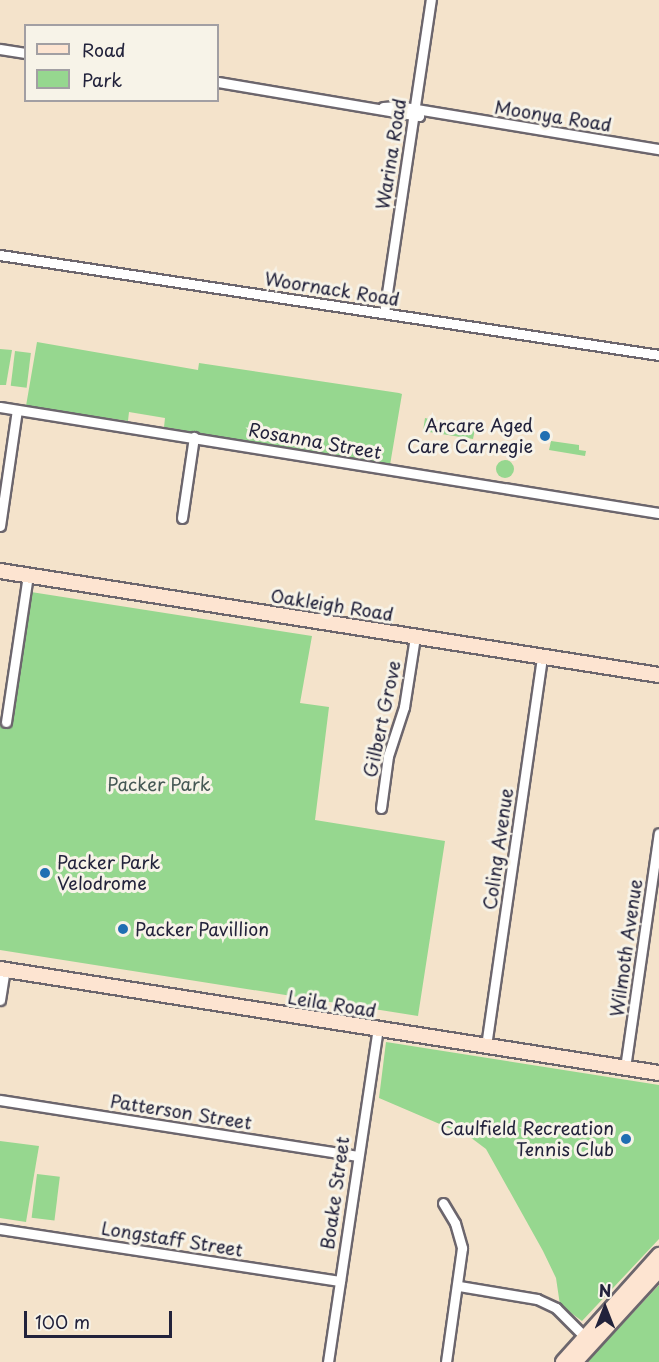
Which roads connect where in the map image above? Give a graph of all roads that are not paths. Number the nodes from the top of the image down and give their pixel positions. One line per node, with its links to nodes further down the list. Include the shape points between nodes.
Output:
1 (431, 0): 5 (street, Warina Road)
2 (0, 49): 3 (street)
3 (24, 53)
4 (219, 82): 5 (street, Moonya Road)
5 (414, 112): 6 (street, Moonya Road); 8 (street, Warina Road)
6 (659, 149)
7 (0, 255): 8 (street, Woornack Road)
8 (384, 313): 9 (street, Woornack Road)
9 (659, 355)
10 (0, 407): 11 (street, Rosanna Street)
11 (17, 410): 12 (street, Rosanna Street); 15 (street)
12 (194, 437): 13 (street, Rosanna Street); 14 (street)
13 (659, 513)
14 (182, 518)
15 (0, 526)
16 (0, 571): 17 (street, Oakleigh Road)
17 (28, 575): 18 (street, Oakleigh Road); 21 (street)
18 (415, 637): 19 (street, Oakleigh Road); 22 (street, Gilbert Grove, via 405,707 388,756)
19 (542, 657): 20 (street, Oakleigh Road); 27 (street, Coling Avenue)
20 (659, 675)
21 (6, 722)
22 (381, 808)
23 (659, 833): 28 (street, Wilmoth Avenue)
24 (2, 970): 25 (street); 26 (street, Leila Road)
25 (0, 1000)
26 (378, 1029): 27 (street, Leila Road); 31 (street, Boake Street)
27 (486, 1046): 28 (street, Leila Road)
28 (625, 1068): 29 (street, Leila Road)
29 (659, 1073)
30 (0, 1101): 31 (street, Patterson Street)
31 (357, 1156): 36 (street, Boake Street)
32 (443, 1203): 37 (street, via 455,1223 462,1248)
33 (0, 1229): 36 (street, Longstaff Street)
34 (659, 1255): 38 (street)
35 (659, 1270): 38 (street)
36 (339, 1281): 39 (street, Boake Street)
37 (459, 1286): 38 (street, via 537,1299 556,1308); 40 (street)
38 (588, 1340): 41 (street); 42 (street)
39 (328, 1362)
40 (446, 1362)
41 (563, 1362)
42 (575, 1362)

